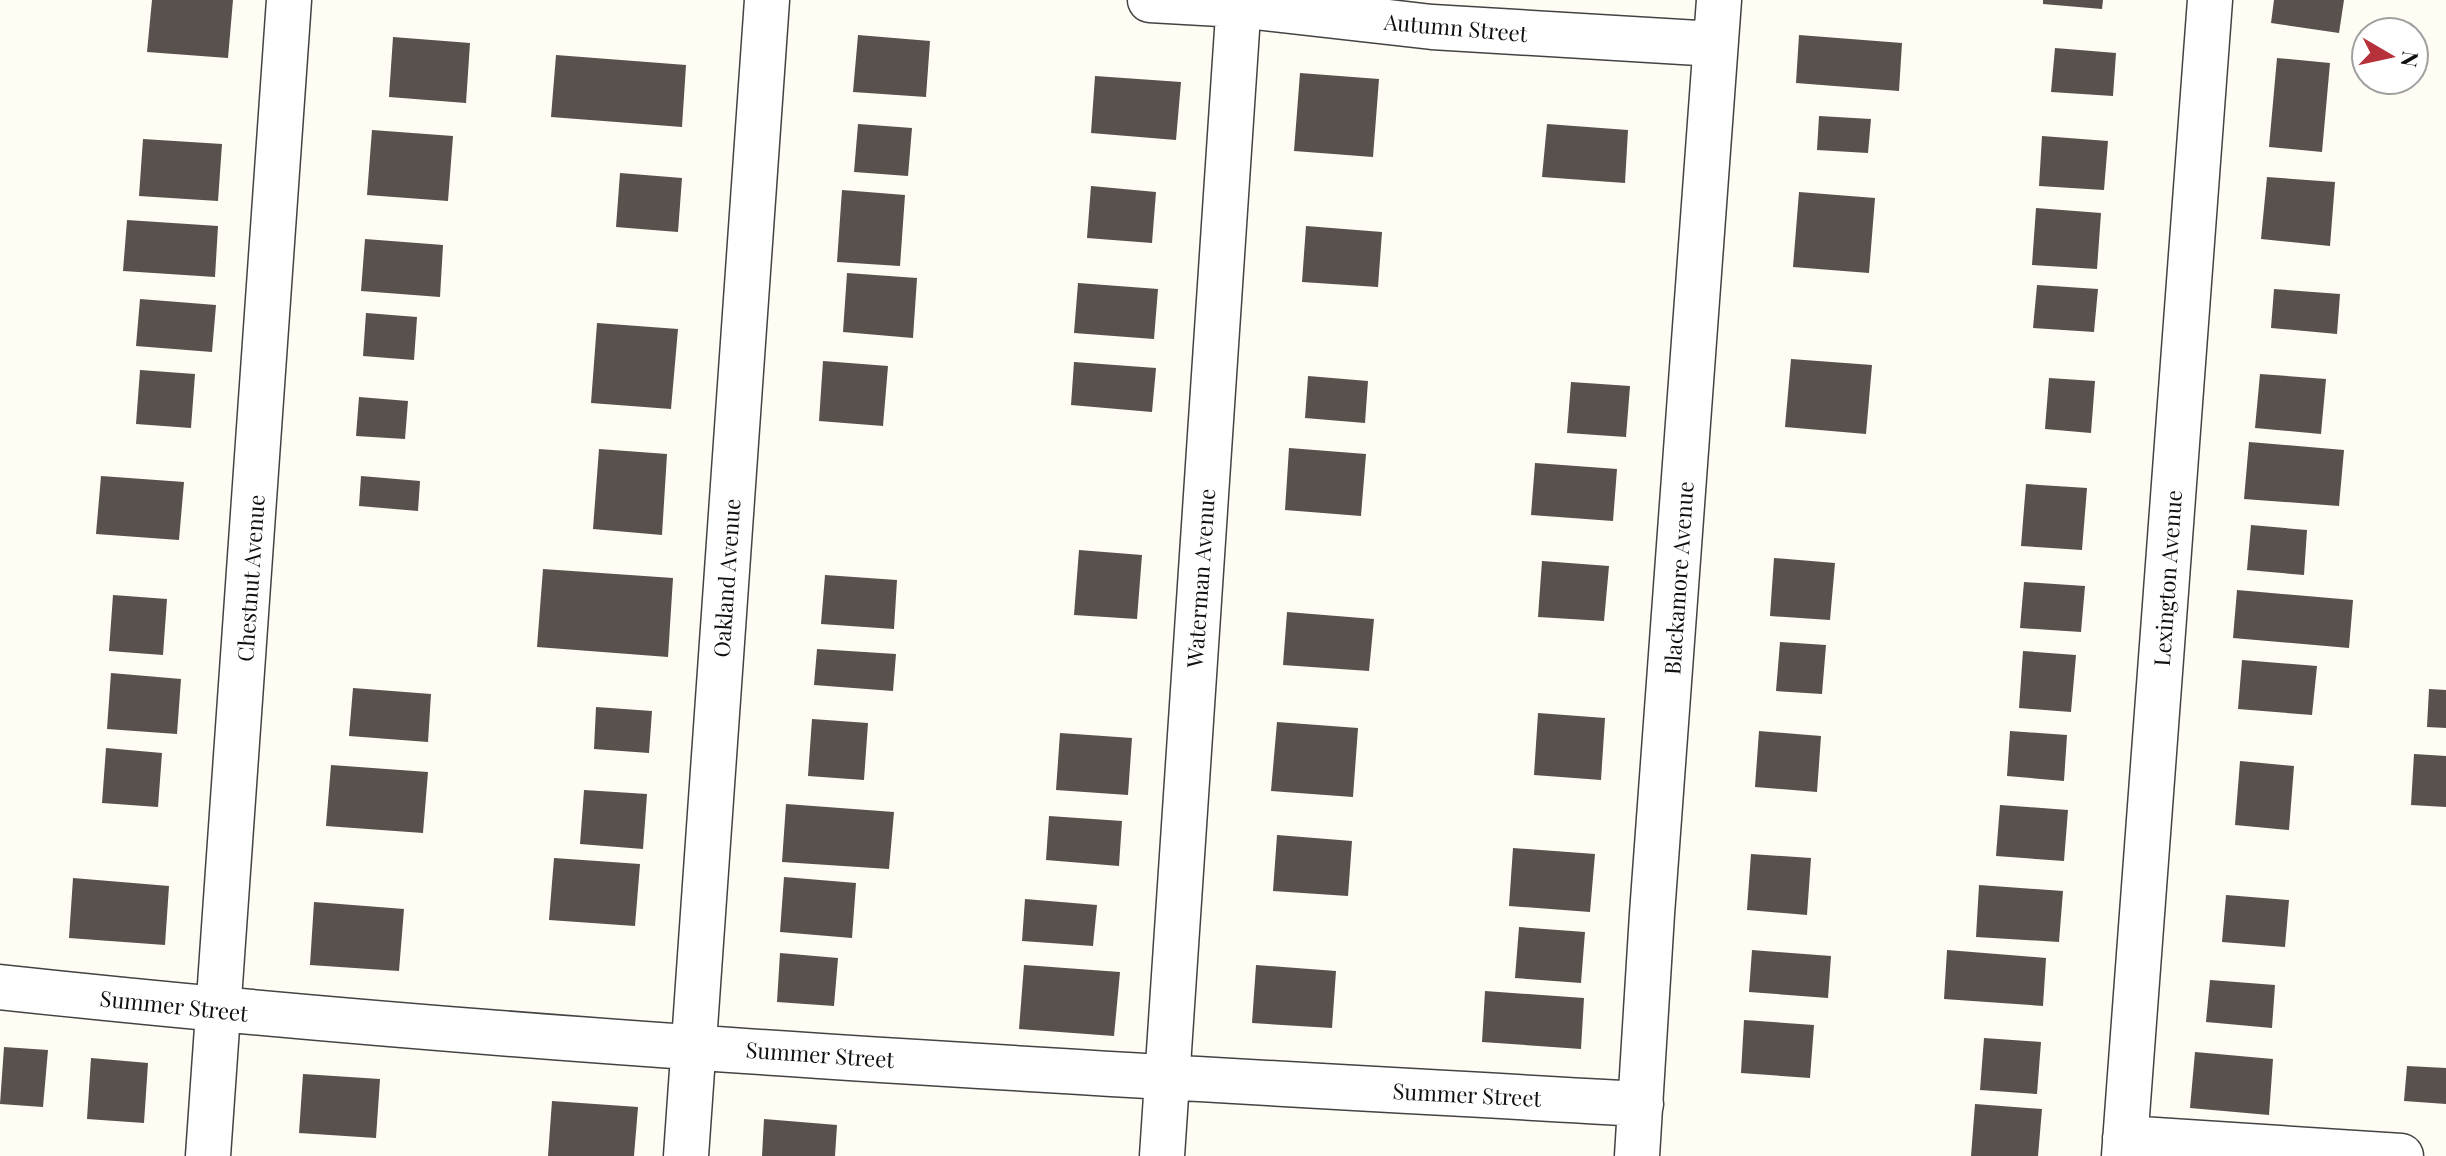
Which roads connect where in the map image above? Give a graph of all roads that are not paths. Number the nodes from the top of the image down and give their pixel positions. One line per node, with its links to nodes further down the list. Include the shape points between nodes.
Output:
1 (289, 0): 9 (street, Chestnut Avenue)
2 (767, 0): 10 (street, Oakland Avenue)
3 (1150, 0): 6 (street, Autumn Street)
4 (1719, 0): 7 (street, Blackamore Avenue)
5 (2210, 0): 13 (street, Lexington Avenue)
6 (1239, 2): 7 (street, Autumn Street, via 1432,27); 11 (street, Waterman Avenue)
7 (1715, 44): 12 (street, Blackamore Avenue)
8 (0, 987): 9 (street, Summer Street)
9 (219, 1010): 10 (street, Summer Street); 14 (street, Chestnut Avenue)
10 (694, 1046): 11 (street, Summer Street); 15 (street, Oakland Avenue)
11 (1167, 1077): 12 (street, Summer Street); 16 (street, Waterman Avenue)
12 (1641, 1104): 17 (street, Blackamore Avenue)
13 (2124, 1147): 18 (street)
14 (208, 1156)
15 (686, 1156)
16 (1162, 1156)
17 (1637, 1156)
18 (2401, 1156)

